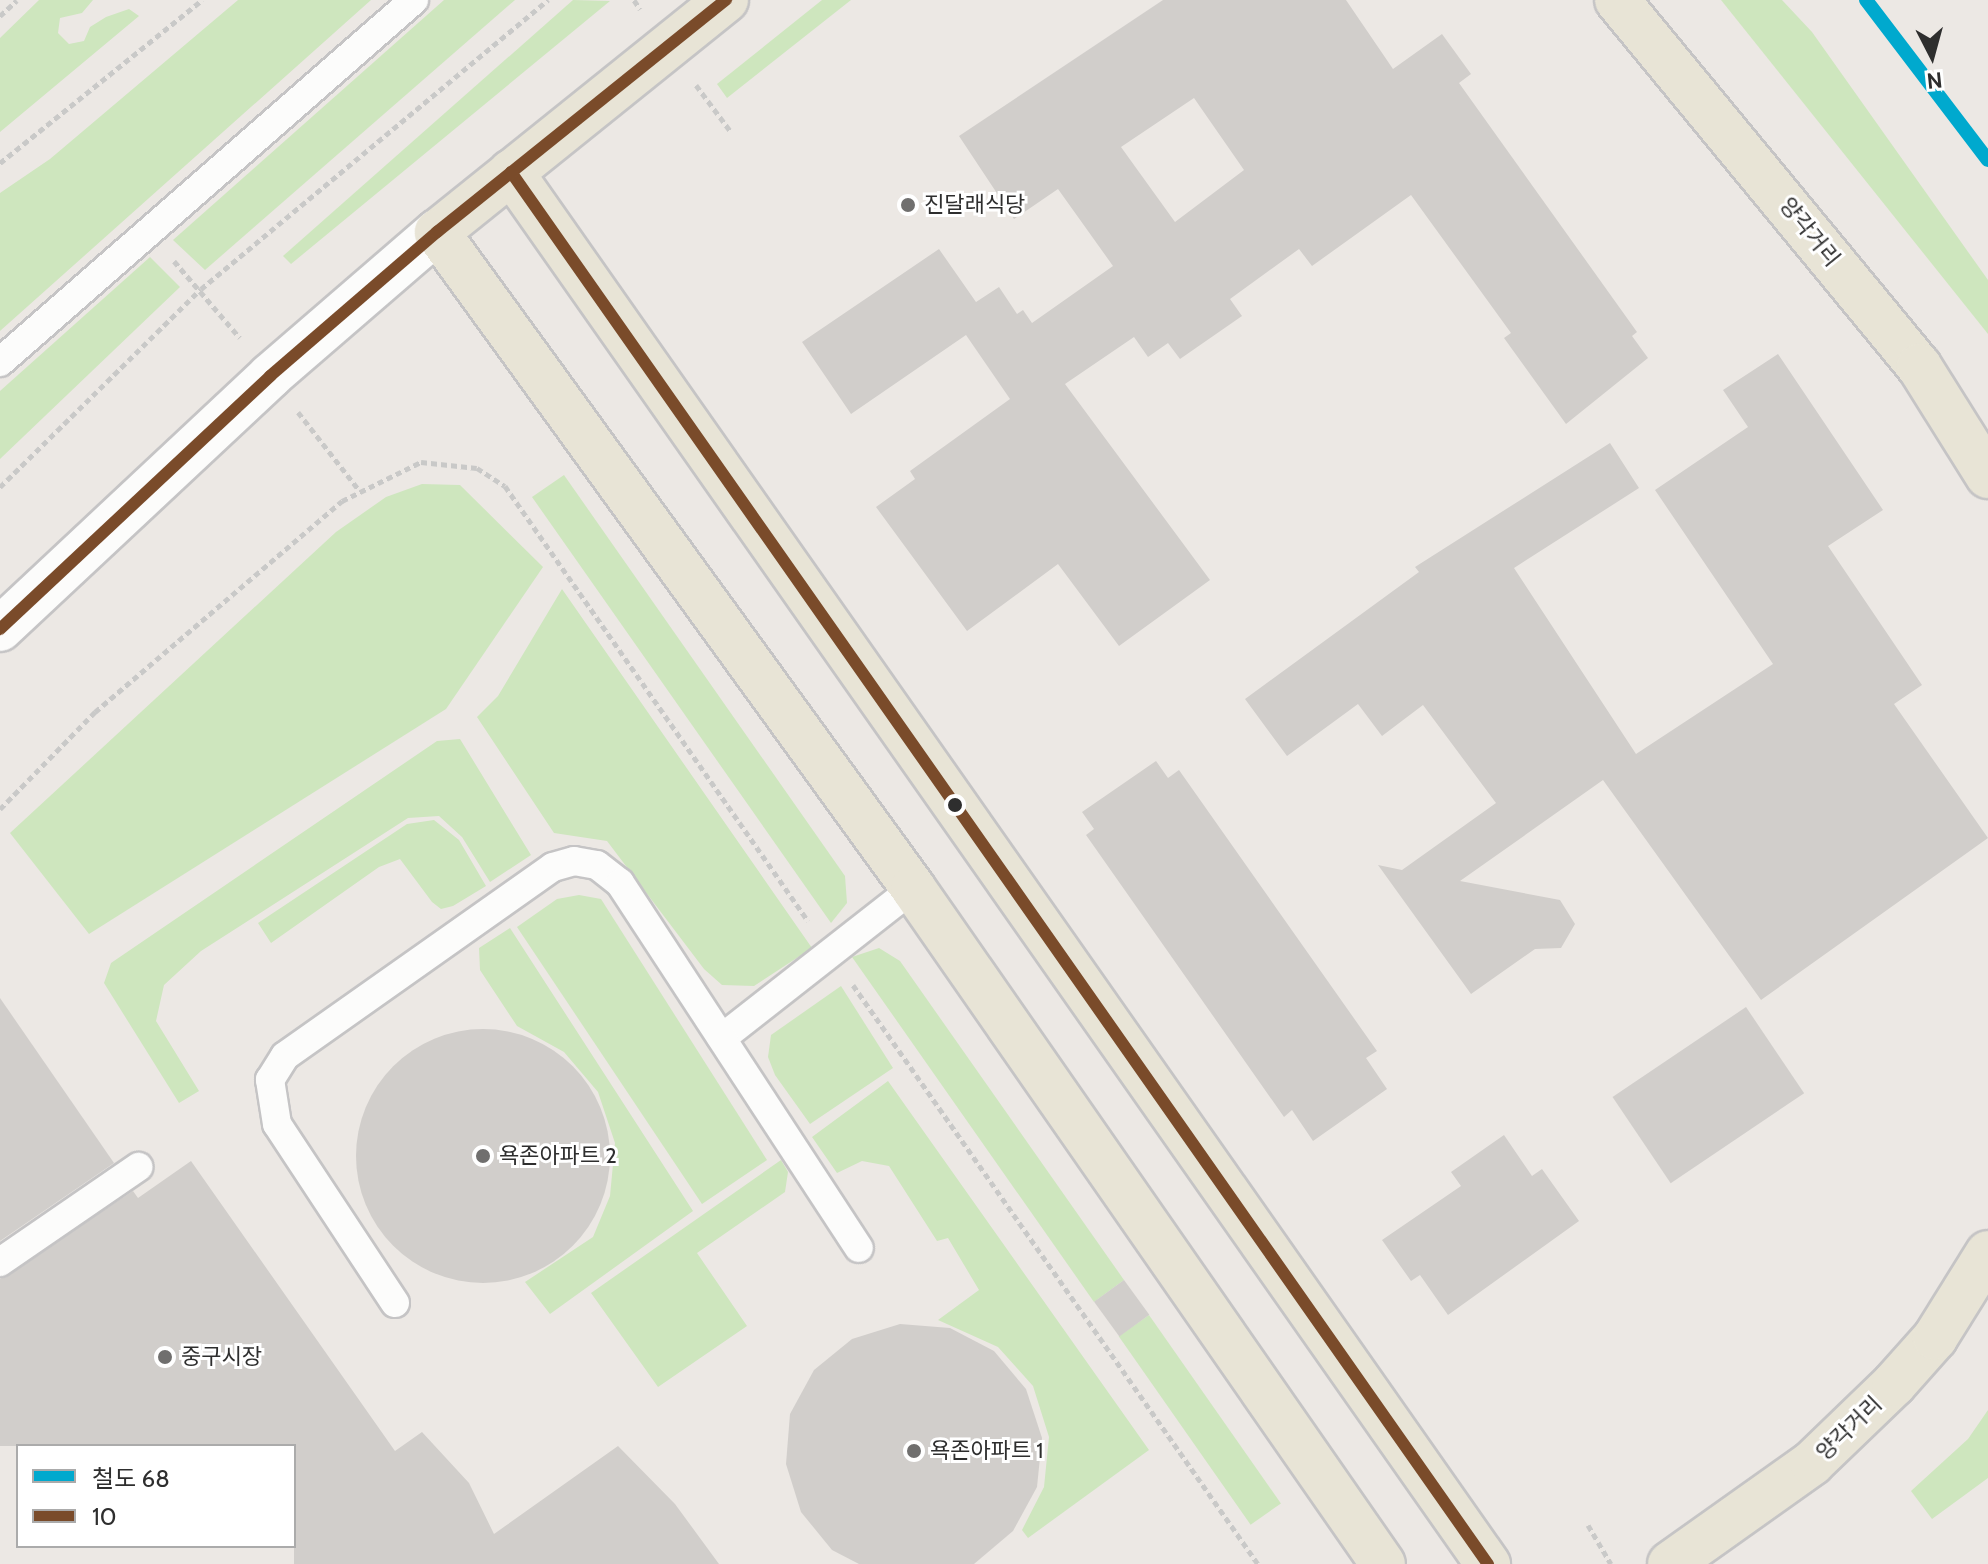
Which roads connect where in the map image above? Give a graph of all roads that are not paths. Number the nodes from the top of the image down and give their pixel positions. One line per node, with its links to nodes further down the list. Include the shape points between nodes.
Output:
1 (414, 0): 6 (lane)
2 (726, 0): 4 (main road)
3 (1617, 0): 7 (main road, 양각거리, via 1919,366)
4 (511, 172): 5 (main road); 17 (main road)
5 (437, 232): 8 (main road, via 270,376); 9 (main road)
6 (0, 362)
7 (1988, 476)
8 (0, 629)
9 (913, 888): 10 (lane); 16 (main road)
10 (722, 1038): 12 (lane); 15 (lane, via 620,883 597,865 574,861 553,867 285,1056 270,1080 277,1124)
11 (138, 1167): 14 (lane)
12 (859, 1248)
13 (1988, 1253): 18 (main road, 양각거리, via 1935,1338 1894,1384 1812,1463)
14 (0, 1262)
15 (395, 1303)
16 (1383, 1564)
17 (1488, 1564)
18 (1670, 1564)

